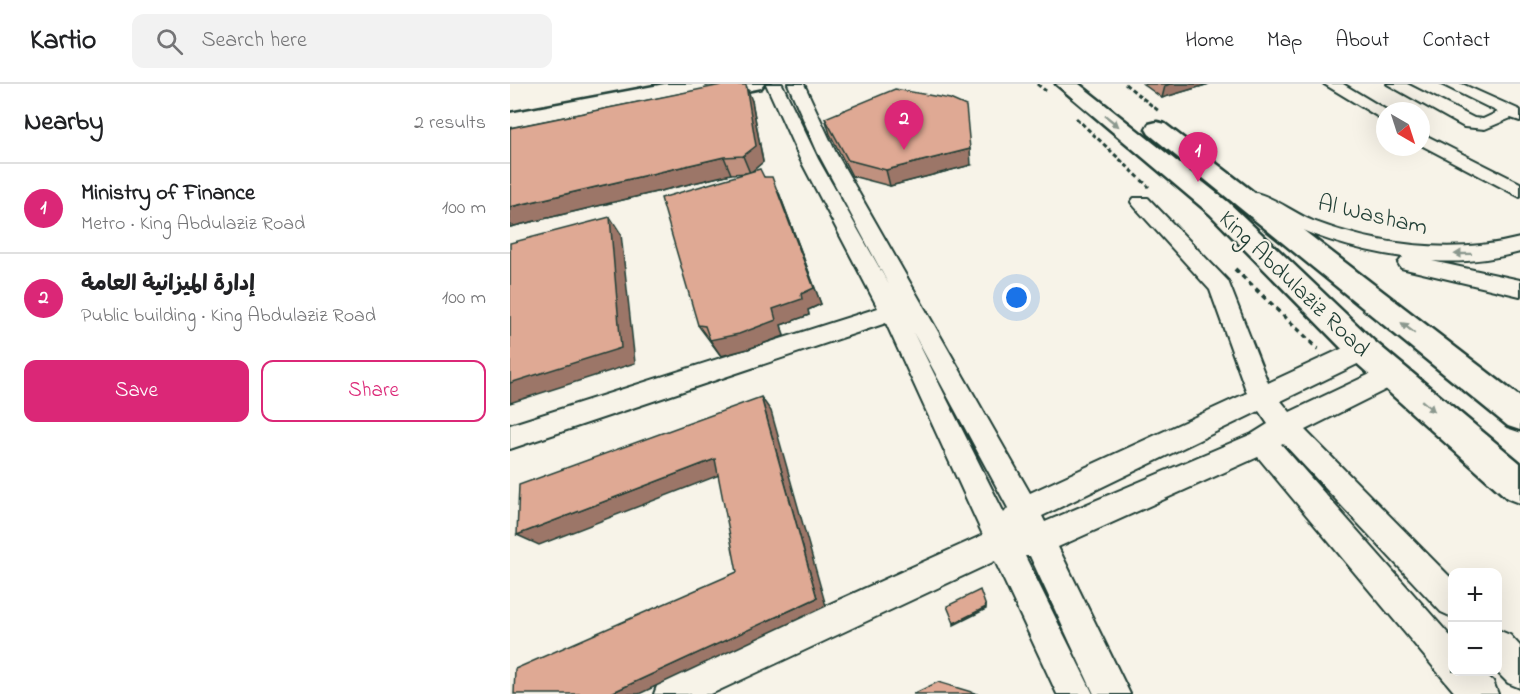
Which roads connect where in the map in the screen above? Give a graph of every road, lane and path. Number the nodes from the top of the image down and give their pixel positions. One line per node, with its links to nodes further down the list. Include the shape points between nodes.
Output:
1 (697, 84): 12 (main road)
2 (754, 84): 13 (main road)
3 (774, 84): 21 (street, via 809,159)
4 (796, 84): 29 (street, via 827,153)
5 (1066, 84): 22 (main road, King Abdulaziz Road, one-way to 22, via 1219,208)
6 (1099, 84): 15 (main road, King Abdulaziz Road)
7 (1332, 84): 10 (street)
8 (1395, 84): 11 (street, via 1477,124)
9 (1449, 84): 11 (street)
10 (1376, 111)
11 (1516, 114)
12 (510, 120)
13 (510, 132)
14 (1430, 143): 16 (street)
15 (1224, 181): 18 (street, Al Washam); 25 (main road, King Abdulaziz Road, one-way to 15)
16 (1520, 191)
17 (1141, 202): 24 (street, via 1220,287 1257,388)
18 (1313, 229): 19 (street, Al Washam, one-way to 18, via 1496,253 1439,254); 20 (street, via 1387,258)
19 (1520, 244)
20 (1520, 288)
21 (892, 312): 27 (street); 31 (street)
22 (1363, 350): 23 (main road, King Abdulaziz Road); 24 (street)
23 (1392, 375): 26 (street); 28 (main road, King Abdulaziz Road, one-way to 28)
24 (1264, 395): 26 (street); 29 (street)
25 (1520, 416)
26 (1273, 435): 30 (street); 32 (street); 34 (street)
27 (510, 437)
28 (1520, 486)
29 (1023, 510): 30 (street); 31 (street)
30 (1037, 541): 31 (street); 39 (street)
31 (1002, 542): 37 (street); 38 (street)
32 (1448, 597)
33 (1502, 652): 35 (street)
34 (1448, 658)
35 (1520, 671)
36 (1464, 676): 40 (street)
37 (672, 694)
38 (1075, 694)
39 (1112, 694)
40 (1480, 694)

